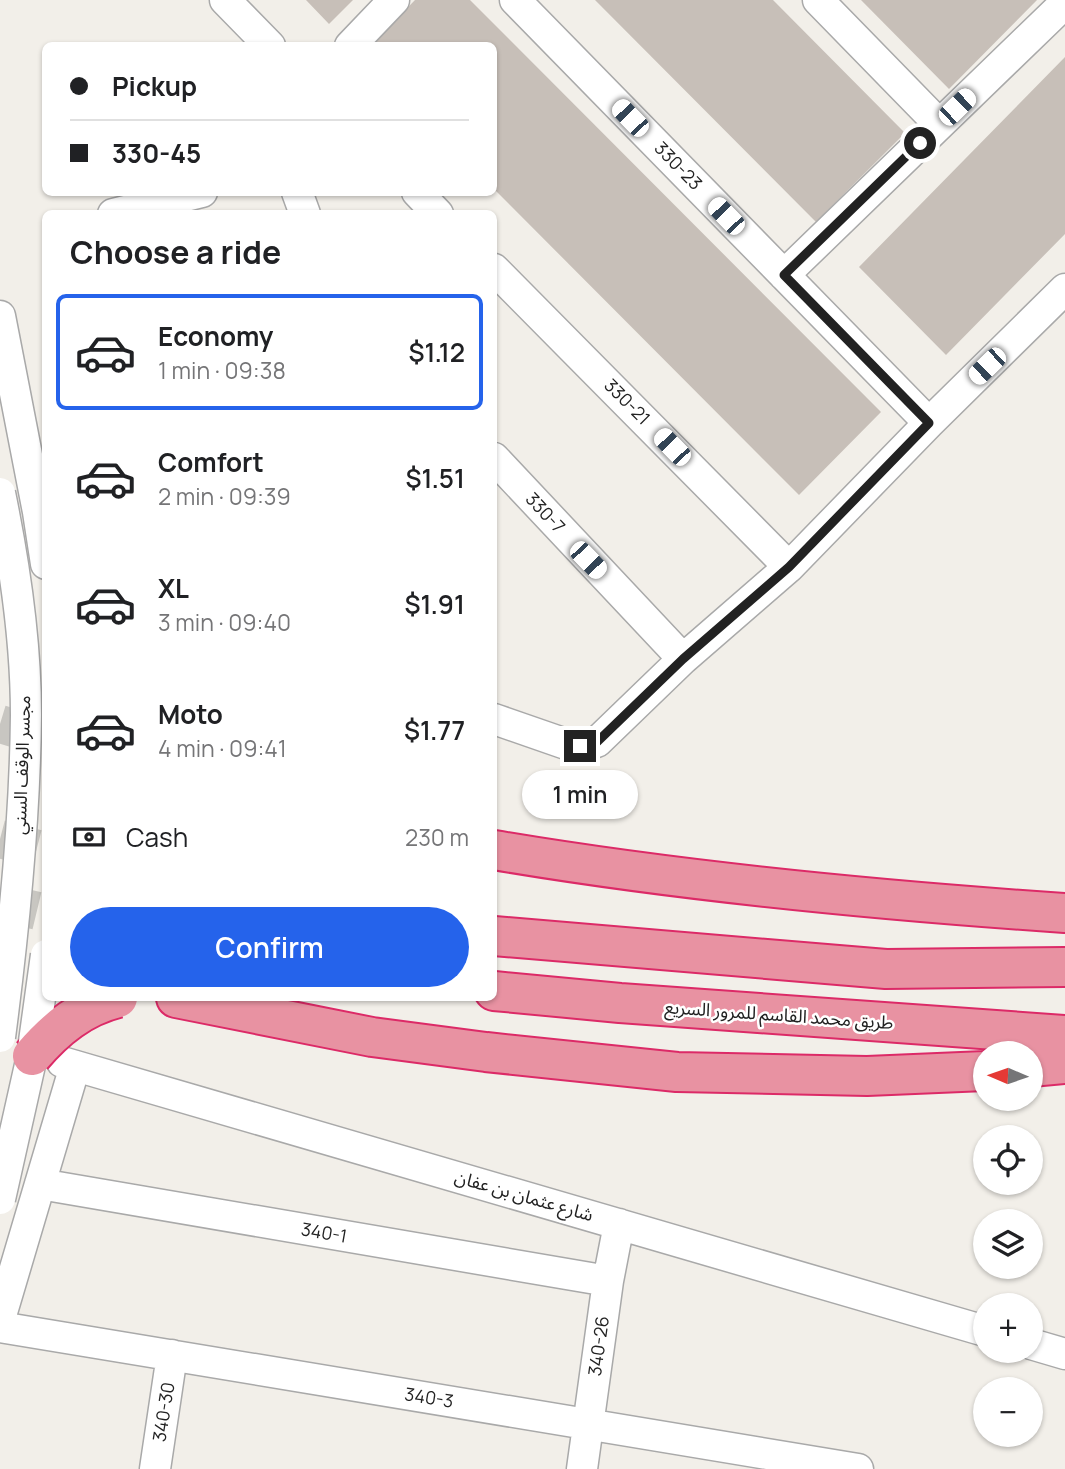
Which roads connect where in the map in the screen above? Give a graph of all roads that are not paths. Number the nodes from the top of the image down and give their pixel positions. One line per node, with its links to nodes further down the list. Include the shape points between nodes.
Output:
1 (225, 0): 6 (street)
2 (394, 0): 7 (street)
3 (515, 0): 14 (street, 330-23)
4 (818, 0): 8 (street)
5 (1065, 2): 8 (street)
6 (266, 42)
7 (354, 42)
8 (939, 124): 14 (street)
9 (186, 196): 11 (street)
10 (421, 196): 12 (street)
11 (129, 210)
12 (434, 210)
13 (497, 272): 21 (street, 330-21)
14 (784, 275): 17 (street, 330-23)
15 (1065, 289): 17 (street)
16 (0, 316): 20 (street)
17 (929, 423): 21 (street)
18 (497, 461): 22 (street, 330-7)
19 (0, 494): 27 (street, مجسر الوقف السني, bridge, via 18,600 26,714 19,862)
20 (42, 538)
21 (789, 567): 22 (street)
22 (683, 659): 23 (street, via 597,742 566,744)
23 (497, 720)
24 (497, 850): 25 (highway, via 737,885)
25 (1065, 913)
26 (497, 936): 28 (highway, via 886,968)
27 (29, 962): 33 (street, مجسر الوقف السني, bridge)
28 (1065, 967)
29 (497, 991): 32 (highway, طريق محمد القاسم للمرور السريع)
30 (110, 1001): 33 (highway, bridge, via 64,1024 47,1038)
31 (191, 1001): 36 (highway, via 372,1037 677,1072 867,1076)
32 (1065, 1035)
33 (42, 1055): 37 (street); 38 (street, مجسر الوقف السني, bridge); 39 (street, شارع عثمان بن عفان)
34 (1065, 1064): 35 (highway)
35 (1043, 1066)
36 (973, 1072)
37 (40, 1184): 40 (street, 340-1); 41 (street)
38 (0, 1199)
39 (620, 1224): 40 (street, 340-26); 43 (street, شارع عثمان بن عفان)
40 (608, 1281): 47 (street, 340-26)
41 (0, 1319)
42 (0, 1327): 46 (street, 340-3)
43 (973, 1327)
44 (1043, 1348): 45 (street)
45 (1065, 1354)
46 (172, 1355): 47 (street, 340-3); 48 (street, 340-30)
47 (588, 1424): 49 (street, 340-26); 50 (street, 340-3)
48 (155, 1469)
49 (582, 1469)
50 (858, 1469)

